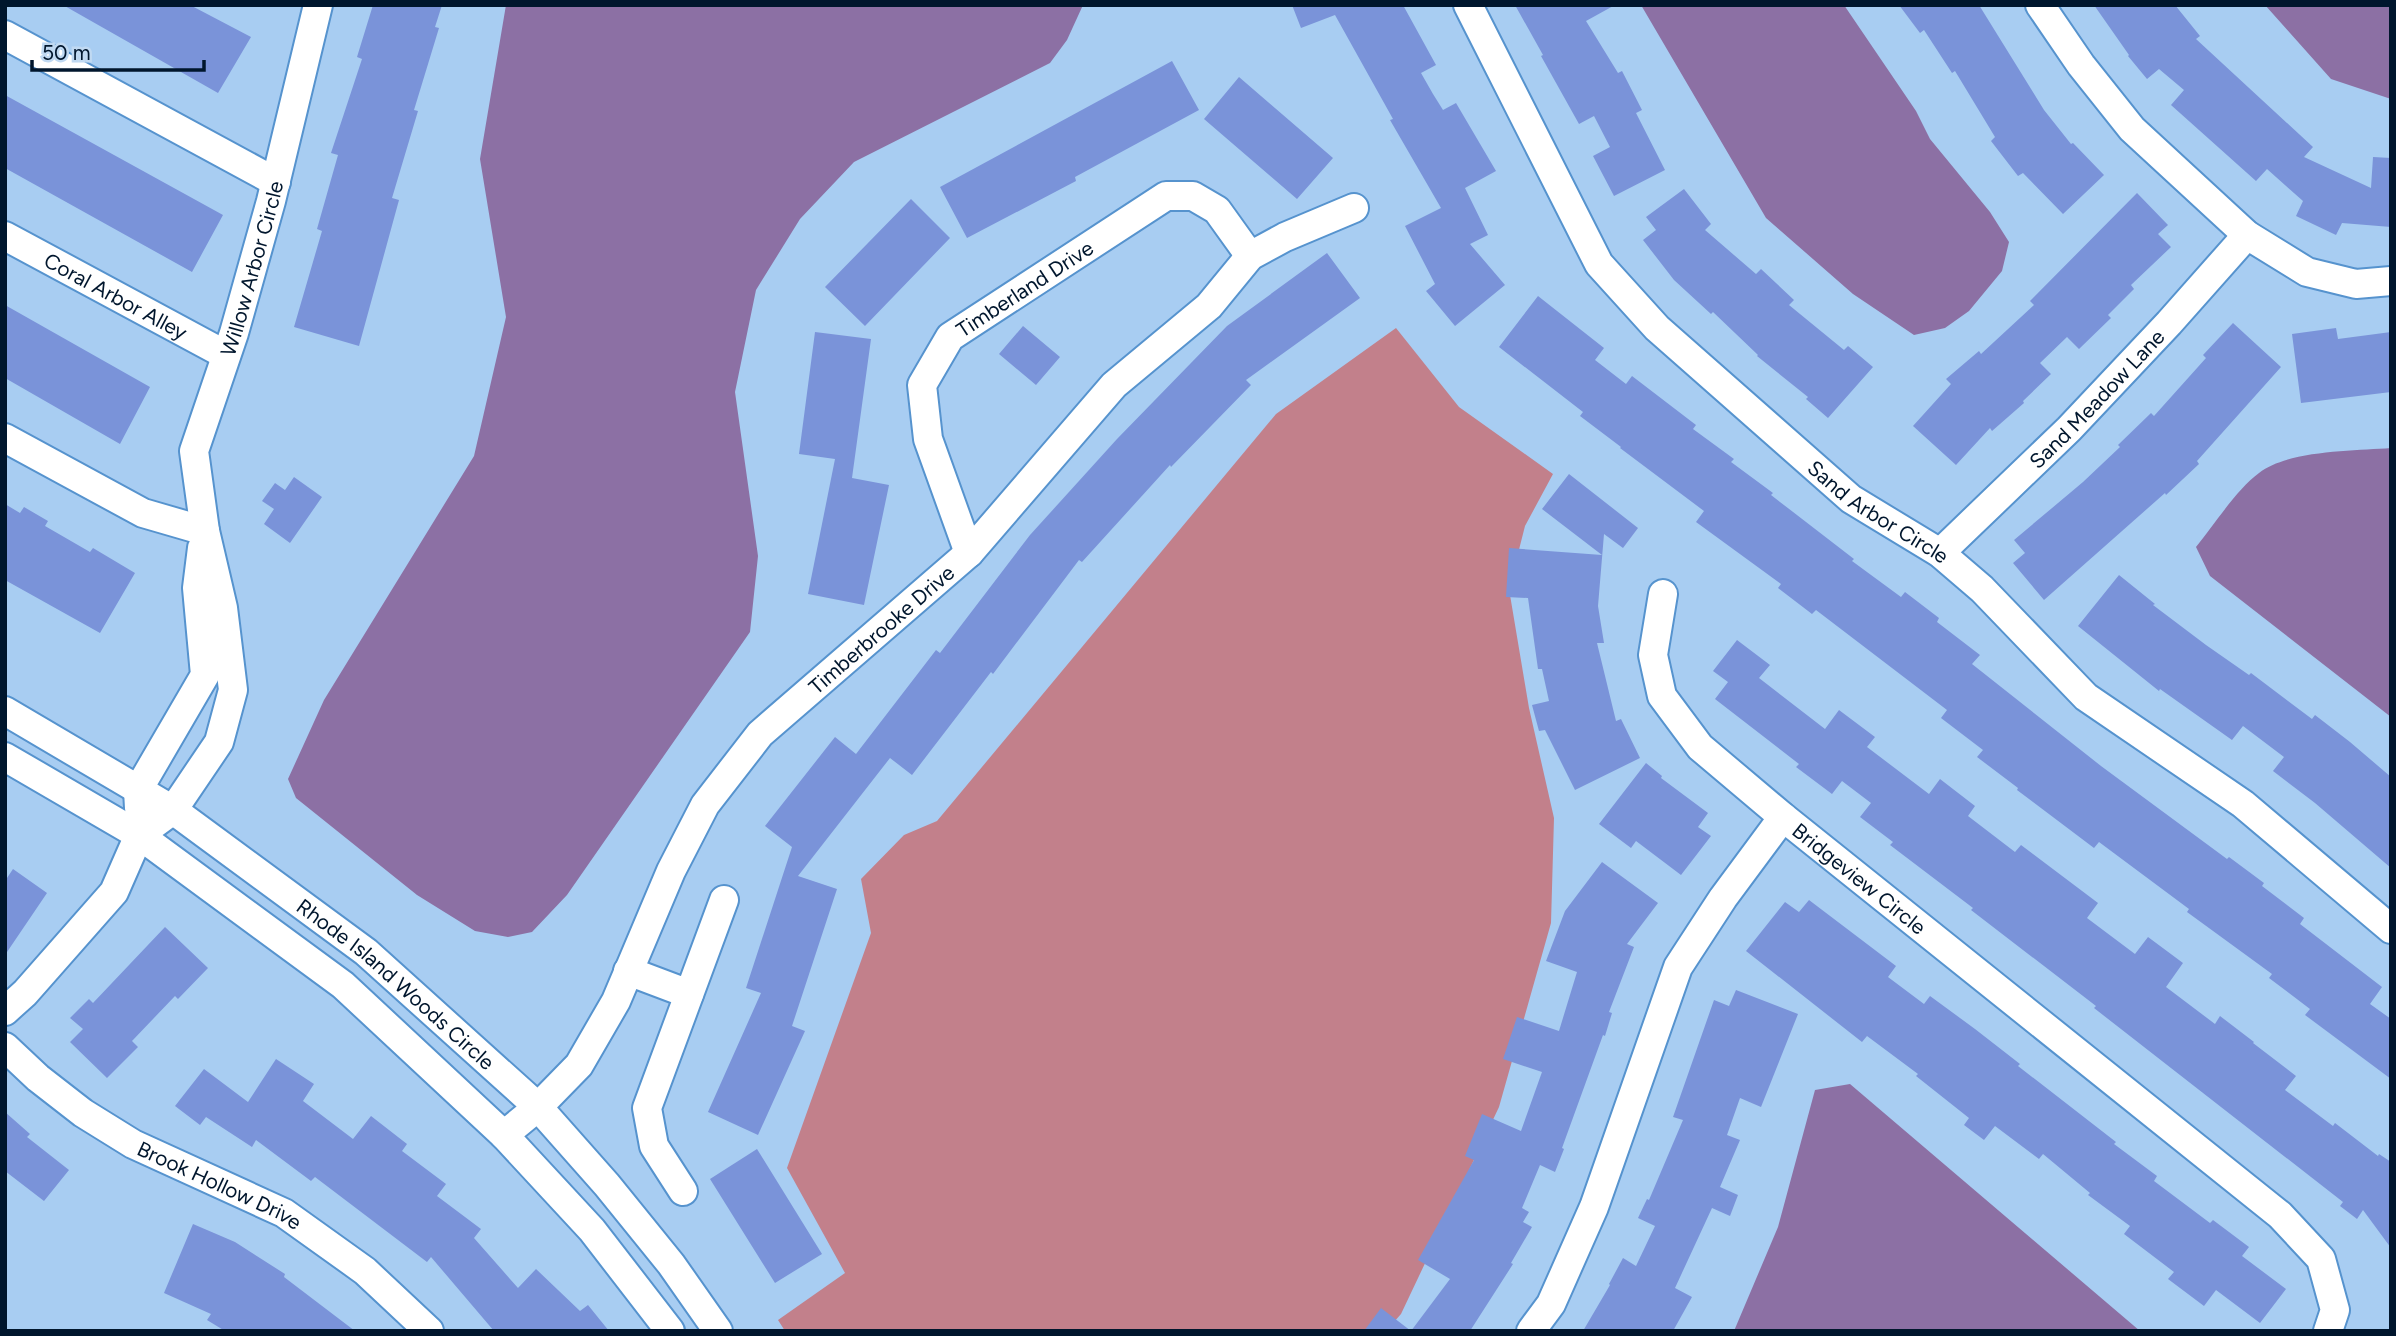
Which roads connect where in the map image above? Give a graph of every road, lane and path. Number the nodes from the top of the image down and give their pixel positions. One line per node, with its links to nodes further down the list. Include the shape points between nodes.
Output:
1 (318, 5): 5 (street, Willow Arbor Circle)
2 (1468, 5): 14 (street, Sand Arbor Circle, via 1598,264 1657,328 1851,499)
3 (2040, 5): 7 (street, via 2132,129)
4 (5, 35): 5 (street)
5 (276, 182): 11 (street, Willow Arbor Circle)
6 (1354, 208): 9 (street, Timberbrooke Drive)
7 (2247, 235): 10 (street, via 2307,272 2356,284); 14 (street, Sand Meadow Lane, via 2069,429)
8 (5, 236): 11 (street, Coral Arbor Alley)
9 (1250, 256): 15 (street, Timberbrooke Drive, via 1209,306 1114,385); 15 (street, Timberland Drive, via 1216,210 1193,197 1166,196 950,337 922,385 928,439)
10 (2391, 281)
11 (226, 355): 13 (street, Willow Arbor Circle, via 194,451)
12 (5, 438): 13 (street, via 143,513)
13 (205, 531): 19 (street, Willow Arbor Circle, via 197,588 205,675); 20 (street, Willow Arbor Circle, via 223,608 233,690 219,742)
14 (1940, 552): 24 (street, Sand Arbor Circle, via 2086,696 2243,804)
15 (969, 553): 25 (street, Timberbrooke Drive, via 760,734 705,805)
16 (1663, 594): 21 (street, via 1653,655 1662,696 1700,747)
17 (5, 711): 19 (street, Rhode Island Woods Circle)
18 (5, 757): 22 (street, Rhode Island Woods Circle)
19 (138, 790): 20 (street, Rhode Island Woods Circle); 22 (street)
20 (173, 810): 22 (street, Willow Arbor Circle); 29 (street, Rhode Island Woods Circle, via 366,952)
21 (1783, 817): 35 (street, Bridgeview Circle, via 1678,967 1594,1207 1550,1304); 36 (street, Bridgeview Circle, via 2280,1215 2321,1259 2335,1310)
22 (139, 835): 27 (street, via 114,892); 30 (street, Rhode Island Woods Circle, via 343,985)
23 (723, 900): 26 (street)
24 (2391, 929)
25 (628, 971): 26 (street); 29 (street, Timberbrooke Drive, via 579,1065)
26 (689, 994): 31 (street, via 646,1108 654,1146)
27 (5, 1011)
28 (5, 1046): 32 (street, Brook Hollow Drive, via 38,1079 133,1144 284,1213 365,1271)
29 (538, 1107): 30 (street, Timberbrooke Drive); 34 (street, Rhode Island Woods Circle, via 671,1265)
30 (504, 1135): 33 (street, Rhode Island Woods Circle, via 592,1230)
31 (683, 1191)
32 (429, 1331)
33 (670, 1331)
34 (718, 1331)
35 (1531, 1331)
36 (2328, 1331)

